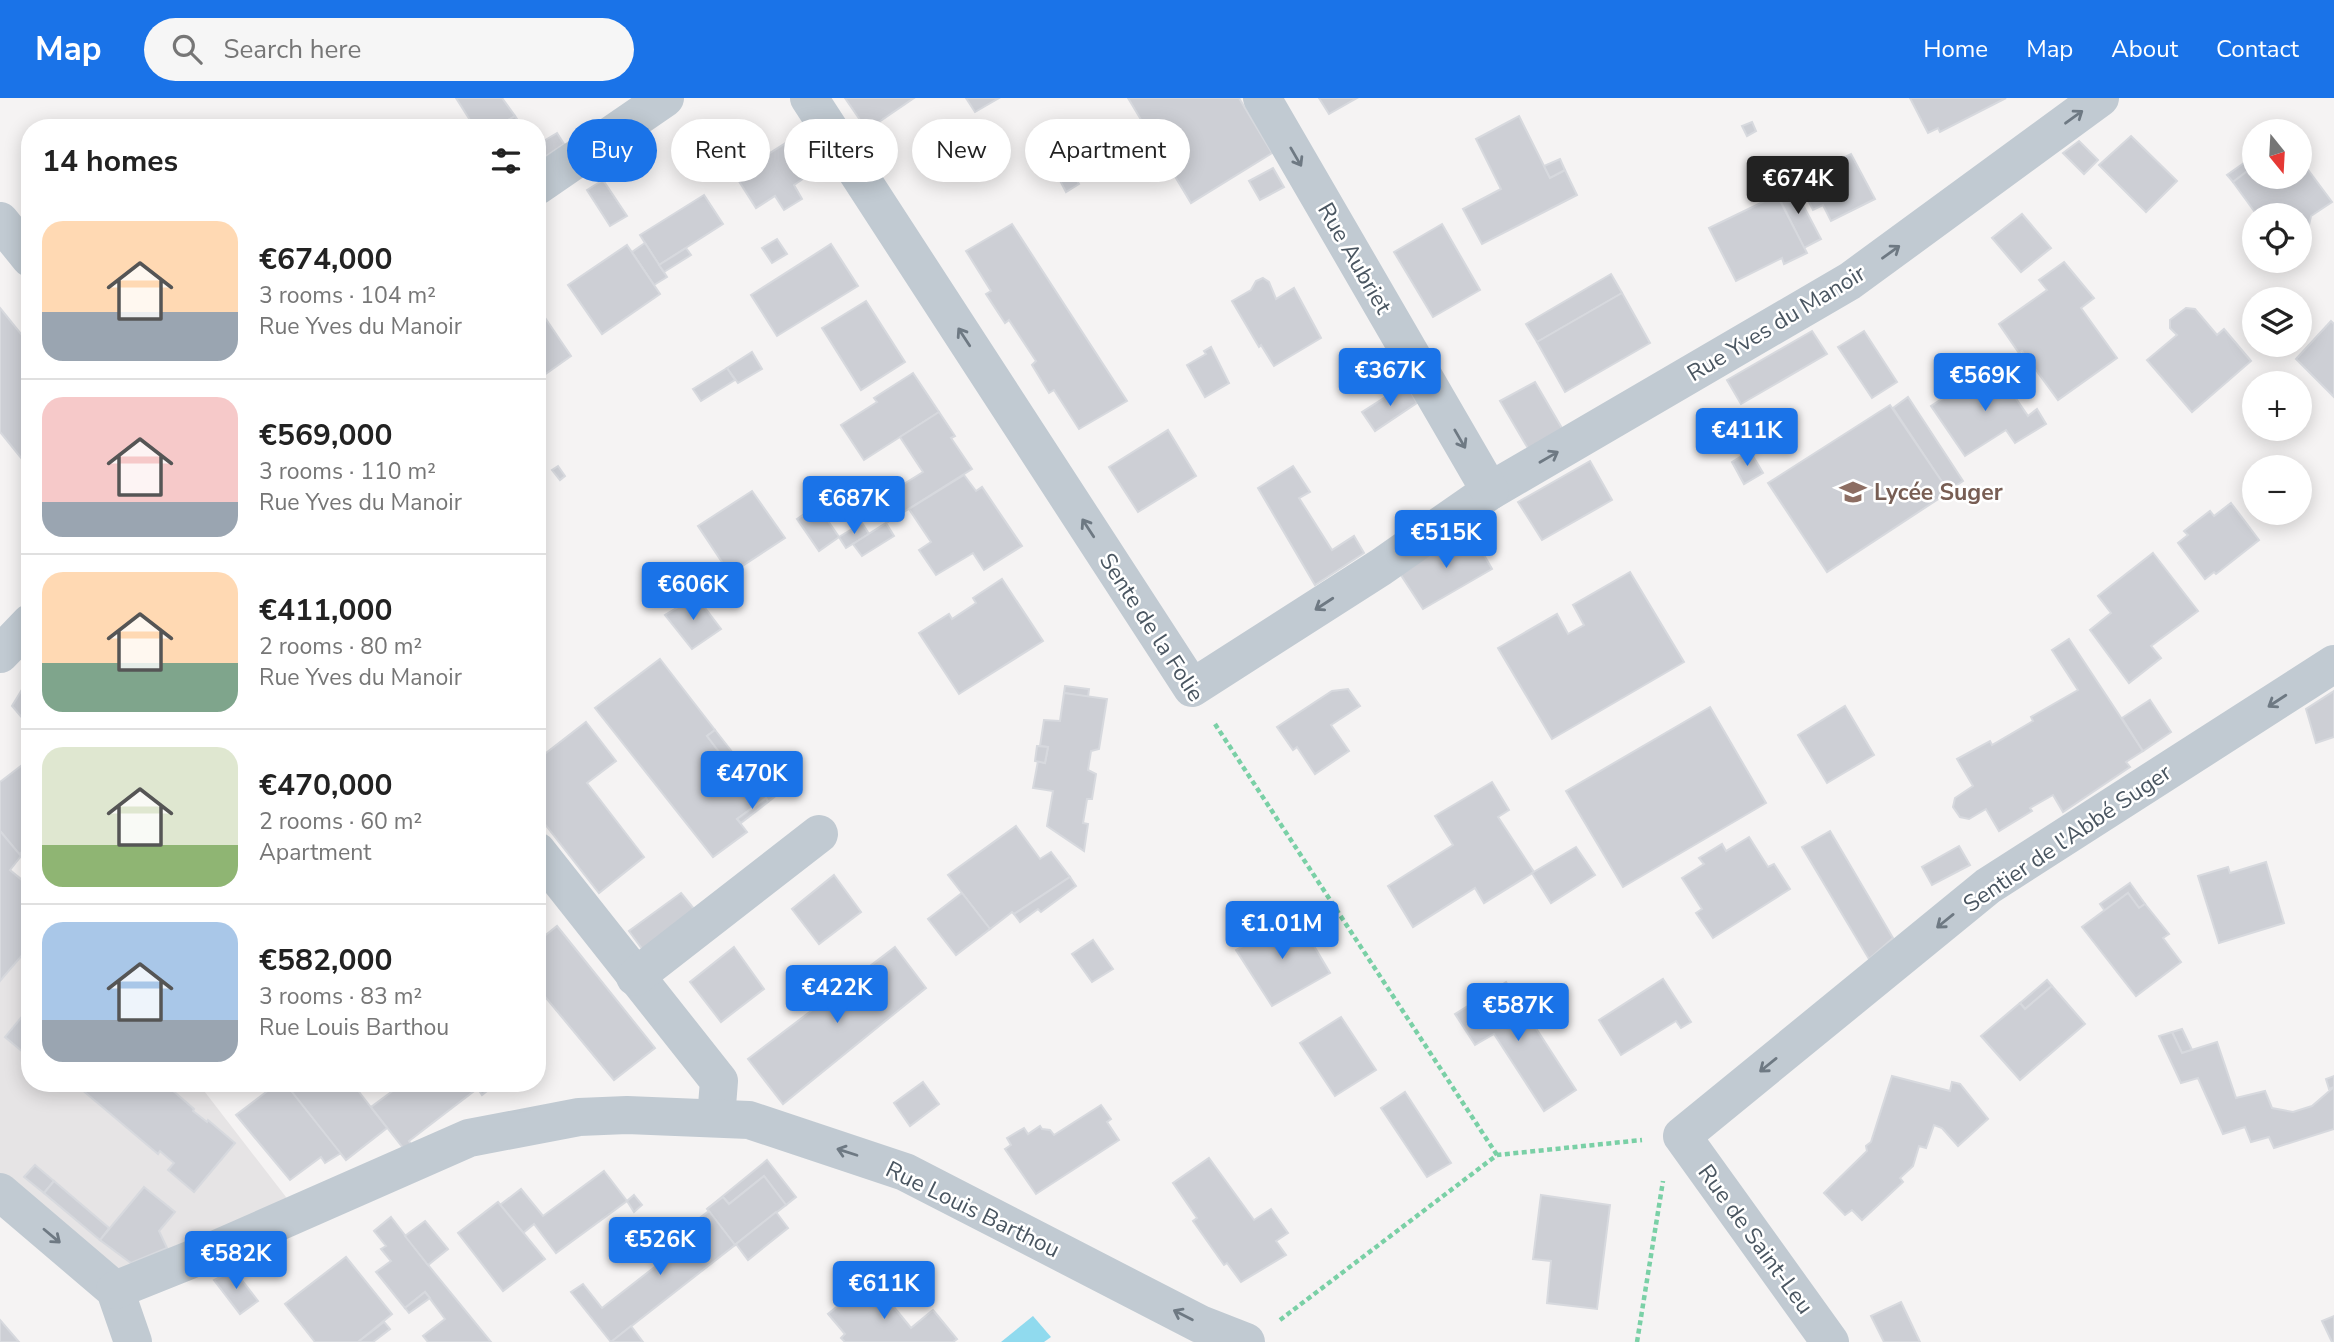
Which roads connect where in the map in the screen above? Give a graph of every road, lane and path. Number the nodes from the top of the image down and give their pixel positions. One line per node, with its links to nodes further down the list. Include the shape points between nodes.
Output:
1 (665, 98): 5 (street)
2 (809, 98): 12 (street, Sente de la Folie, one-way to 2)
3 (1262, 98): 8 (street, Rue Aubriet, one-way to 8)
4 (2100, 98): 8 (street, Rue Yves du Manoir, one-way to 4, via 1850,281)
5 (546, 180)
6 (0, 221): 7 (street)
7 (21, 247)
8 (1490, 491): 12 (street, Rue Yves du Manoir, one-way to 12)
9 (21, 632): 10 (street)
10 (0, 654)
11 (2334, 664): 17 (street, Sentier de l'Abbé Suger, one-way to 17, via 1988,886)
12 (1192, 688): 18 (path, Sente de la Folie)
13 (819, 834): 15 (street)
14 (546, 863): 15 (street)
15 (635, 977): 16 (street, via 719,1081)
16 (716, 1118): 20 (street, Rue Louis Barthou, via 579,1117 469,1138 210,1252); 21 (street, Rue Louis Barthou, one-way to 16, via 1200,1324 905,1172 749,1120)
17 (1682, 1136): 18 (path); 22 (path, via 1660,1187); 23 (street, Rue de Saint-Leu)
18 (1497, 1155): 21 (path)
19 (0, 1192): 20 (street, Rue Louis Barthou, one-way to 20)
20 (118, 1324)
21 (1259, 1334)
22 (1637, 1342)
23 (1830, 1342)

